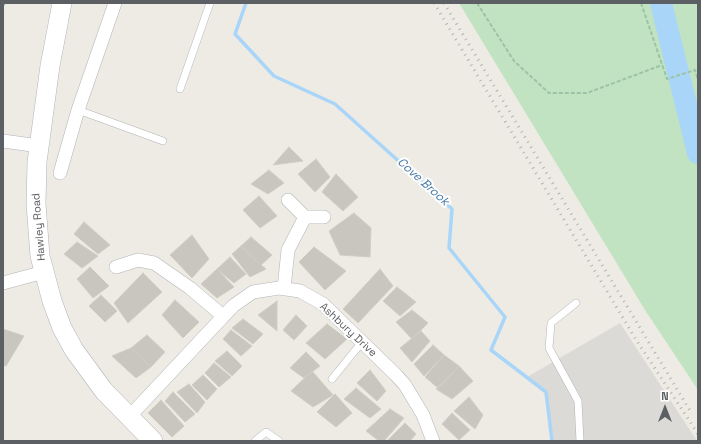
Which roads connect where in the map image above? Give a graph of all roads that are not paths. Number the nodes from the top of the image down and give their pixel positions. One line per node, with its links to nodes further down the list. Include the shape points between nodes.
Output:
1 (62, 3): 8 (main road, Hawley Road)
2 (210, 3): 4 (lane)
3 (111, 4): 5 (street)
4 (180, 89)
5 (78, 110): 7 (lane); 9 (street)
6 (3, 141): 8 (street)
7 (163, 141)
8 (39, 146): 14 (main road, Hawley Road, via 36,204 40,256)
9 (60, 173)
10 (288, 200): 11 (street)
11 (305, 217): 12 (street); 16 (street, via 288,250)
12 (324, 218)
13 (116, 268): 18 (street, via 138,260 154,263 190,288)
14 (44, 272): 15 (street); 21 (main road, Hawley Road, via 57,314 74,350 104,391)
15 (3, 284)
16 (284, 288): 18 (street, Ashbury Drive, via 252,292); 19 (street, Ashbury Drive, via 300,291 323,304)
17 (576, 303): 26 (lane, via 551,323 549,348 578,401)
18 (223, 316): 21 (street, Ashbury Drive)
19 (362, 342): 20 (lane); 25 (street, Ashbury Drive, via 405,385 423,415)
20 (332, 379)
21 (129, 417): 22 (main road, Hawley Road)
22 (153, 441)
23 (255, 441): 24 (lane, via 266,432)
24 (278, 441)
25 (433, 441)
26 (580, 441)

